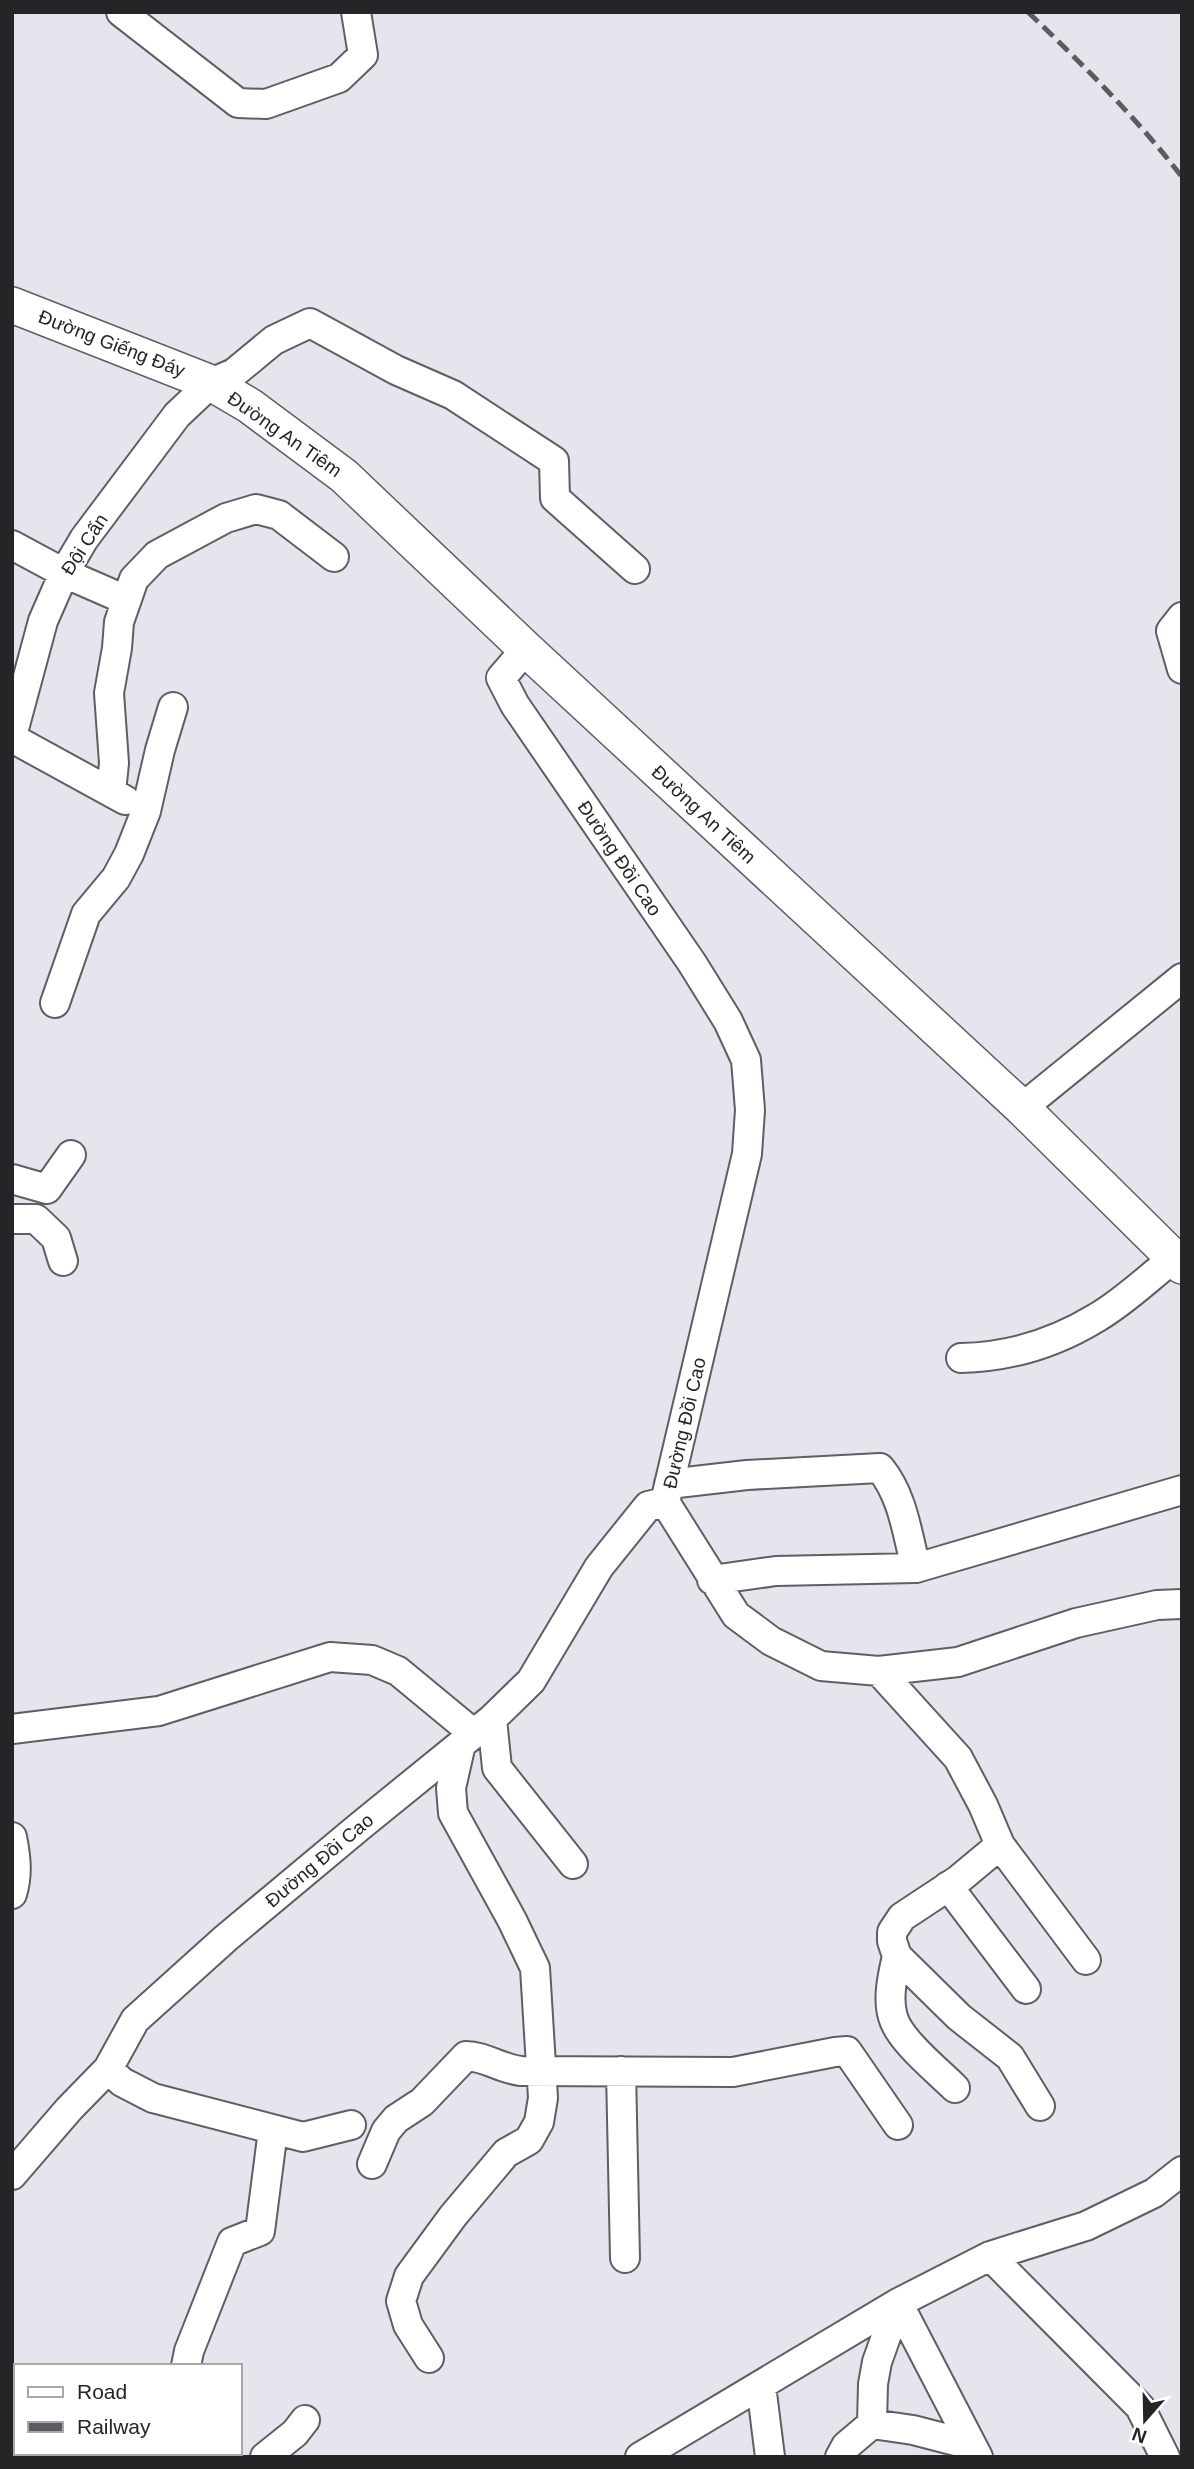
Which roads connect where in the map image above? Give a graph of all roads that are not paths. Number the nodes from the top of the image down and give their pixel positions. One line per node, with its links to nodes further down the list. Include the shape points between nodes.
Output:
1 (356, 12): 2 (street, via 363,55 339,78 266,104 238,103)
2 (138, 17)
3 (12, 305): 4 (main road, Đường Giếng Đáy)
4 (211, 383): 7 (street, Đội Cấn, via 234,373 274,340 310,323 453,395 554,461 555,498); 8 (street, Đội Cấn, via 177,415); 11 (main road, Đường An Tiêm, via 344,476)
5 (12, 545): 8 (street)
6 (334, 556): 9 (street, via 279,515 256,509 226,518 157,555 134,579)
7 (635, 569)
8 (64, 573): 9 (street); 14 (street, Đội Cấn, via 43,621)
9 (126, 600): 15 (street, via 110,693)
10 (1182, 617): 12 (street, via 1171,631)
11 (526, 649): 19 (main road, Đường An Tiêm); 27 (street, Đường Đồi Cao, via 501,678 515,705 692,963 746,1060 747,1154)
12 (1182, 669)
13 (173, 707): 16 (street)
14 (12, 737): 15 (street)
15 (111, 792): 16 (street)
16 (146, 811): 18 (street, via 116,878 86,914)
17 (1182, 978): 19 (street)
18 (55, 1003)
19 (1022, 1108): 24 (main road, Đường An Tiêm)
20 (71, 1154): 21 (street, via 47,1189)
21 (12, 1179)
22 (12, 1219): 23 (street, via 36,1219 56,1238)
23 (63, 1261)
24 (1178, 1262): 25 (street, via 1097,1318 1047,1342 991,1357)
25 (961, 1358)
26 (1182, 1490): 28 (street)
27 (667, 1493): 28 (street, via 747,1475 880,1468 896,1492); 29 (street); 33 (street, Đường Đồi Cao, via 648,1506 598,1567 531,1681)
28 (916, 1568): 29 (street, via 776,1571)
29 (712, 1580): 31 (street, via 736,1615 771,1642 821,1666)
30 (1182, 1604): 31 (street, via 1076,1623 958,1662)
31 (879, 1671): 35 (street, via 958,1758)
32 (12, 1729): 33 (street, via 159,1712 330,1657 372,1660 398,1671)
33 (475, 1732): 36 (street, via 497,1768); 42 (street, Đường Đồi Cao, via 226,1938 135,2020); 43 (street, via 451,1788 453,1813 535,1968)
34 (12, 1837): 38 (street, via 16,1855)
35 (1000, 1845): 37 (street); 40 (street)
36 (573, 1864)
37 (948, 1886): 39 (street, via 896,1924 892,1941); 41 (street)
38 (12, 1894)
39 (897, 1956): 45 (street, via 892,2015 904,2036); 46 (street, via 959,2017 1010,2057)
40 (1086, 1960)
41 (1026, 1989)
42 (108, 2069): 49 (street, via 153,2098); 52 (street, Đường Đồi Cao)
43 (542, 2070): 44 (street); 50 (street, via 508,2069 466,2056 422,2102 396,2119); 56 (street, via 539,2122 529,2140 506,2153 409,2276 401,2301 408,2325)
44 (621, 2071): 48 (street, via 733,2072 847,2051); 54 (street)
45 (956, 2088)
46 (1040, 2106)
47 (351, 2125): 49 (street, via 303,2137)
48 (898, 2125)
49 (274, 2130): 57 (street, via 260,2231 232,2242)
50 (372, 2164)
51 (1182, 2171): 53 (street, via 1154,2193 1086,2226)
52 (12, 2175)
53 (990, 2256): 55 (street); 66 (street, via 1140,2407)
54 (625, 2258)
55 (898, 2304): 58 (street); 60 (street, via 877,2362); 61 (street)
56 (429, 2358)
57 (186, 2364)
58 (761, 2385): 63 (street); 64 (street)
59 (305, 2420): 62 (street)
60 (872, 2424): 61 (street, via 913,2430); 65 (street)
61 (974, 2451)
62 (265, 2457)
63 (640, 2457)
64 (770, 2457)
65 (840, 2457)
66 (1164, 2457)

